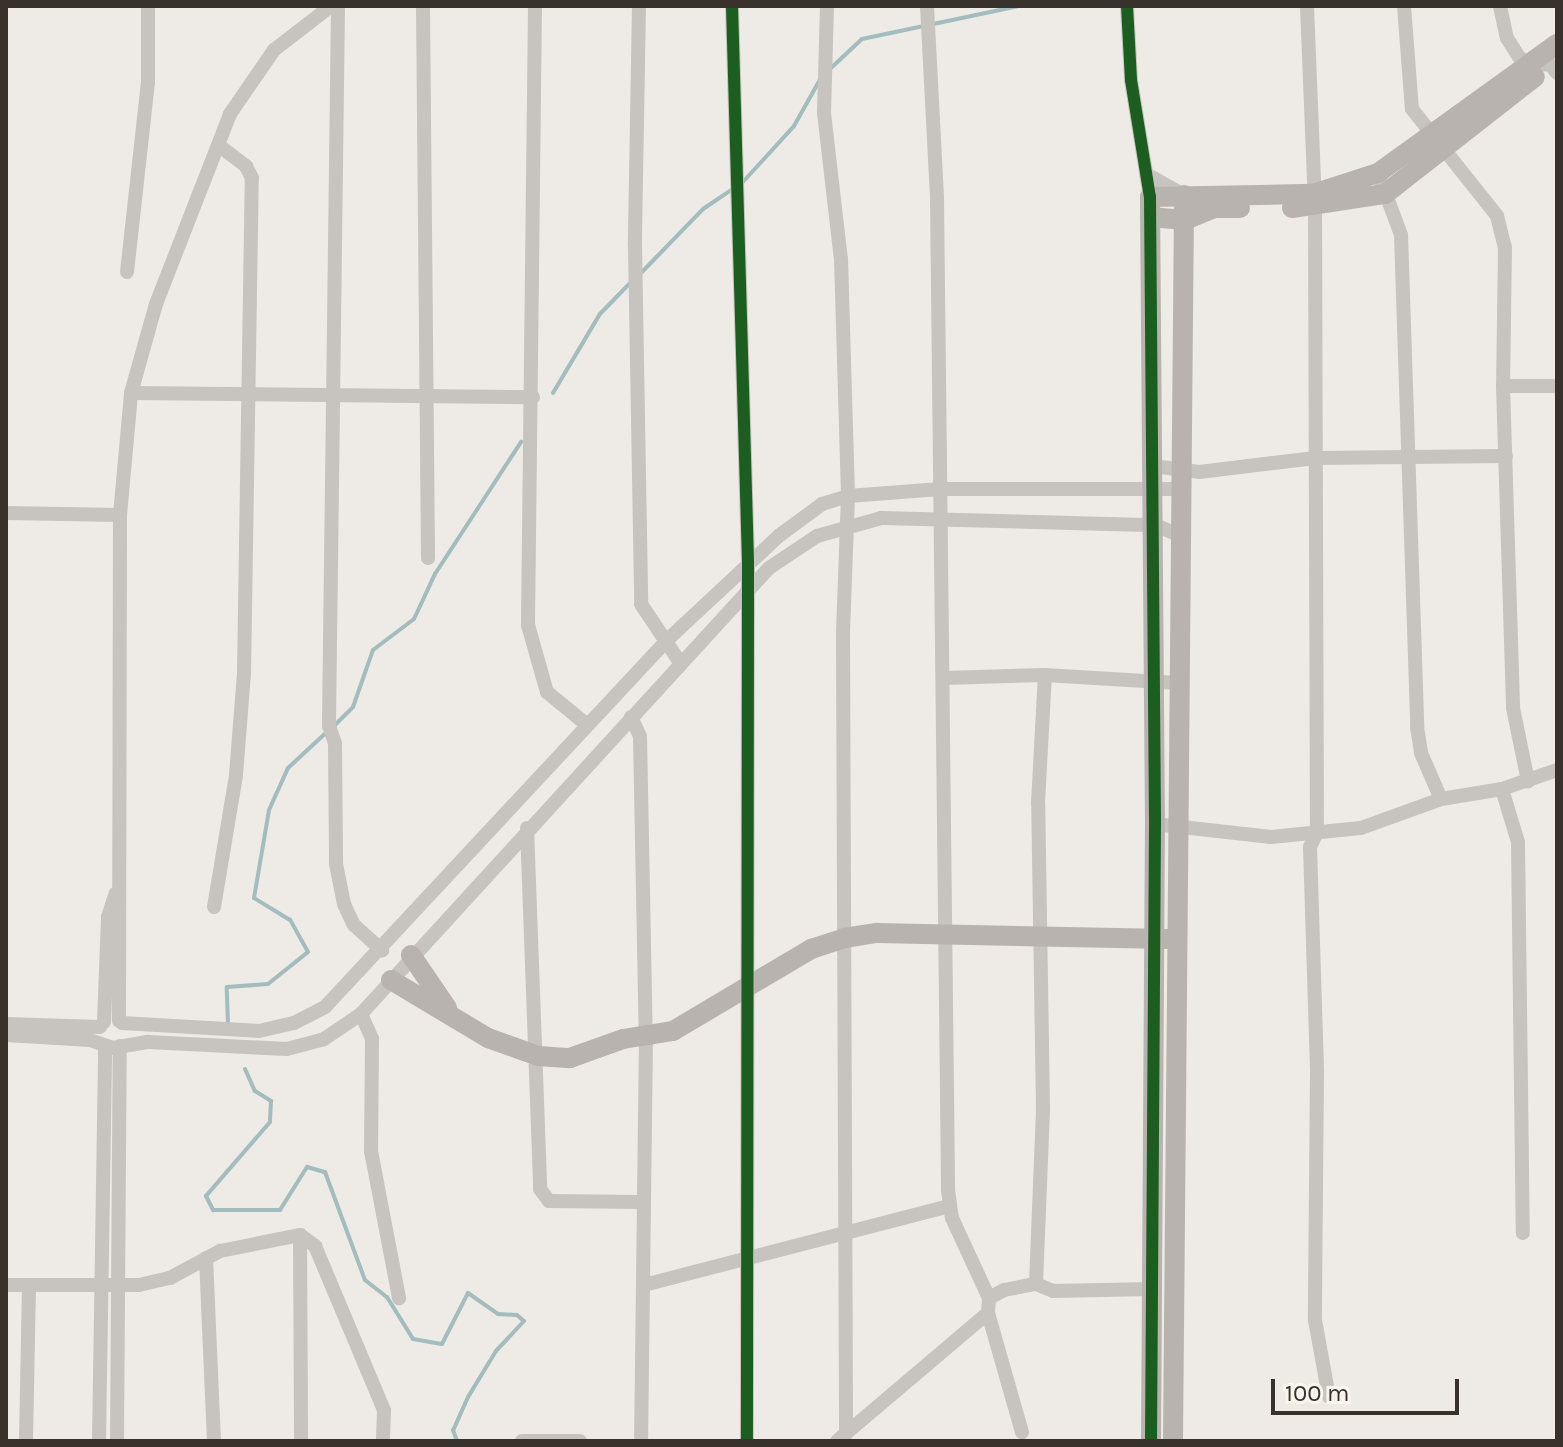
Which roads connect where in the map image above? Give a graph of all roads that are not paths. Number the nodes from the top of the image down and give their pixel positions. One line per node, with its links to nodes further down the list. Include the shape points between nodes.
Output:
1 (148, 6): 26 (street, via 148,82)
2 (331, 6): 18 (street, via 274,50 230,114)
3 (338, 6): 30 (street)
4 (423, 6): 33 (street)
5 (535, 6): 32 (street)
6 (639, 6): 51 (street, via 635,246 641,604)
7 (732, 6): 49 (street)
8 (827, 6): 41 (street, via 823,74 840,245)
9 (1127, 6): 20 (street, via 1131,80)
10 (1307, 6): 23 (street)
11 (1404, 6): 17 (street, via 1407,95 1412,109)
12 (1500, 6): 15 (street, via 1507,38)
13 (928, 17): 39 (street)
14 (1557, 44): 15 (street)
15 (1528, 64): 16 (street); 17 (street)
16 (1555, 66): 17 (street)
17 (1439, 139): 19 (street); 21 (street); 27 (street, via 1497,216 1505,247)
18 (219, 146): 29 (street, via 156,304); 31 (street, via 246,166 252,178)
19 (1378, 173): 21 (street); 23 (street)
20 (1146, 174): 22 (street); 24 (street)
21 (1385, 194): 23 (street); 36 (street, via 1401,235)
22 (1184, 195): 23 (street); 24 (street); 25 (street)
23 (1314, 201): 25 (street, via 1215,208); 35 (street)
24 (1150, 207): 25 (street); 37 (street)
25 (1185, 220): 38 (street)
26 (127, 272)
27 (1503, 386): 28 (street); 34 (street)
28 (1557, 386)
29 (131, 393): 31 (street); 43 (street)
30 (336, 394): 31 (street); 33 (street); 73 (street, via 331,730 336,864 354,925)
31 (246, 395): 67 (street, via 244,673 236,775)
32 (533, 397): 33 (street); 58 (street, via 531,647 547,692)
33 (425, 398): 48 (street)
34 (1506, 456): 36 (street); 60 (street, via 1513,708)
35 (1315, 458): 36 (street); 38 (street); 66 (street)
36 (1407, 458): 62 (street, via 1417,727 1421,753)
37 (1153, 466): 38 (street); 40 (street)
38 (1181, 480): 40 (street); 47 (street)
39 (941, 489): 40 (street); 41 (street); 44 (street)
40 (1153, 489): 45 (street)
41 (848, 496): 46 (street); 49 (street, via 822,504)
42 (6, 513): 43 (street)
43 (120, 515): 80 (street, via 120,881)
44 (942, 519): 45 (street); 46 (street, via 881,518); 54 (street)
45 (1155, 525): 47 (street); 55 (street)
46 (846, 527): 50 (street, via 798,547); 70 (street)
47 (1178, 535): 56 (street)
48 (428, 558)
49 (748, 563): 50 (street); 51 (street)
50 (745, 593): 52 (street); 76 (street)
51 (664, 643): 52 (street); 58 (street)
52 (679, 661): 57 (street)
53 (1045, 675): 54 (street); 55 (street); 69 (street, via 1038,803)
54 (944, 678): 68 (street)
55 (1154, 681): 56 (street); 63 (street)
56 (1178, 683): 64 (street)
57 (631, 717): 65 (street); 82 (street, via 640,736)
58 (586, 724): 73 (street)
59 (1557, 770): 60 (street)
60 (1528, 781): 61 (street)
61 (1502, 789): 62 (street); 86 (street, via 1518,842)
62 (1441, 799): 66 (street, via 1361,828)
63 (1155, 824): 64 (street); 71 (street)
64 (1178, 825): 66 (street, via 1230,836); 72 (street)
65 (527, 828): 74 (street); 83 (street)
66 (1317, 832): 100 (street, via 1310,847 1317,1071 1315,1320)
67 (214, 907)
68 (945, 933): 69 (street); 70 (street); 85 (street)
69 (1042, 936): 71 (street); 91 (street)
70 (844, 938): 76 (street, via 811,949); 87 (street)
71 (1154, 938): 72 (street); 96 (street)
72 (1175, 939): 115 (street)
73 (382, 950): 80 (street, via 344,993 294,1023 259,1031)
74 (411, 955): 75 (street); 78 (street)
75 (391, 980): 77 (street); 78 (street)
76 (744, 992): 82 (street, via 673,1031); 90 (street)
77 (361, 1014): 80 (street, via 307,1047); 97 (street, via 372,1039 371,1151)
78 (452, 1014): 83 (street, via 488,1038)
79 (6, 1024): 80 (street)
80 (111, 1034): 81 (street); 95 (street)
81 (6, 1035)
82 (646, 1037): 83 (street, via 623,1039 570,1058); 84 (street)
83 (538, 1056): 84 (street, via 543,1196 549,1201)
84 (643, 1202): 94 (street)
85 (949, 1206): 87 (street); 98 (street)
86 (1523, 1233)
87 (848, 1234): 90 (street); 102 (street)
88 (300, 1235): 89 (street); 108 (street); 109 (street, via 315,1246 384,1410)
89 (206, 1258): 95 (street, via 170,1278); 107 (street)
90 (749, 1258): 94 (street); 113 (street)
91 (1036, 1284): 96 (street, via 1053,1291); 98 (street)
92 (6, 1285): 93 (street)
93 (29, 1285): 95 (street); 104 (street)
94 (644, 1285): 112 (street)
95 (109, 1288): 105 (street); 106 (street)
96 (1151, 1289): 114 (street)
97 (399, 1298)
98 (989, 1298): 99 (street)
99 (988, 1313): 101 (street); 102 (street)
100 (1329, 1397)
101 (1022, 1432)
102 (842, 1438)
103 (557, 1439): 110 (street); 111 (street)
104 (26, 1441)
105 (99, 1441)
106 (117, 1441)
107 (214, 1441)
108 (301, 1441)
109 (383, 1441)
110 (522, 1441)
111 (580, 1441)
112 (641, 1441)
113 (747, 1441)
114 (1151, 1441)
115 (1173, 1441)

